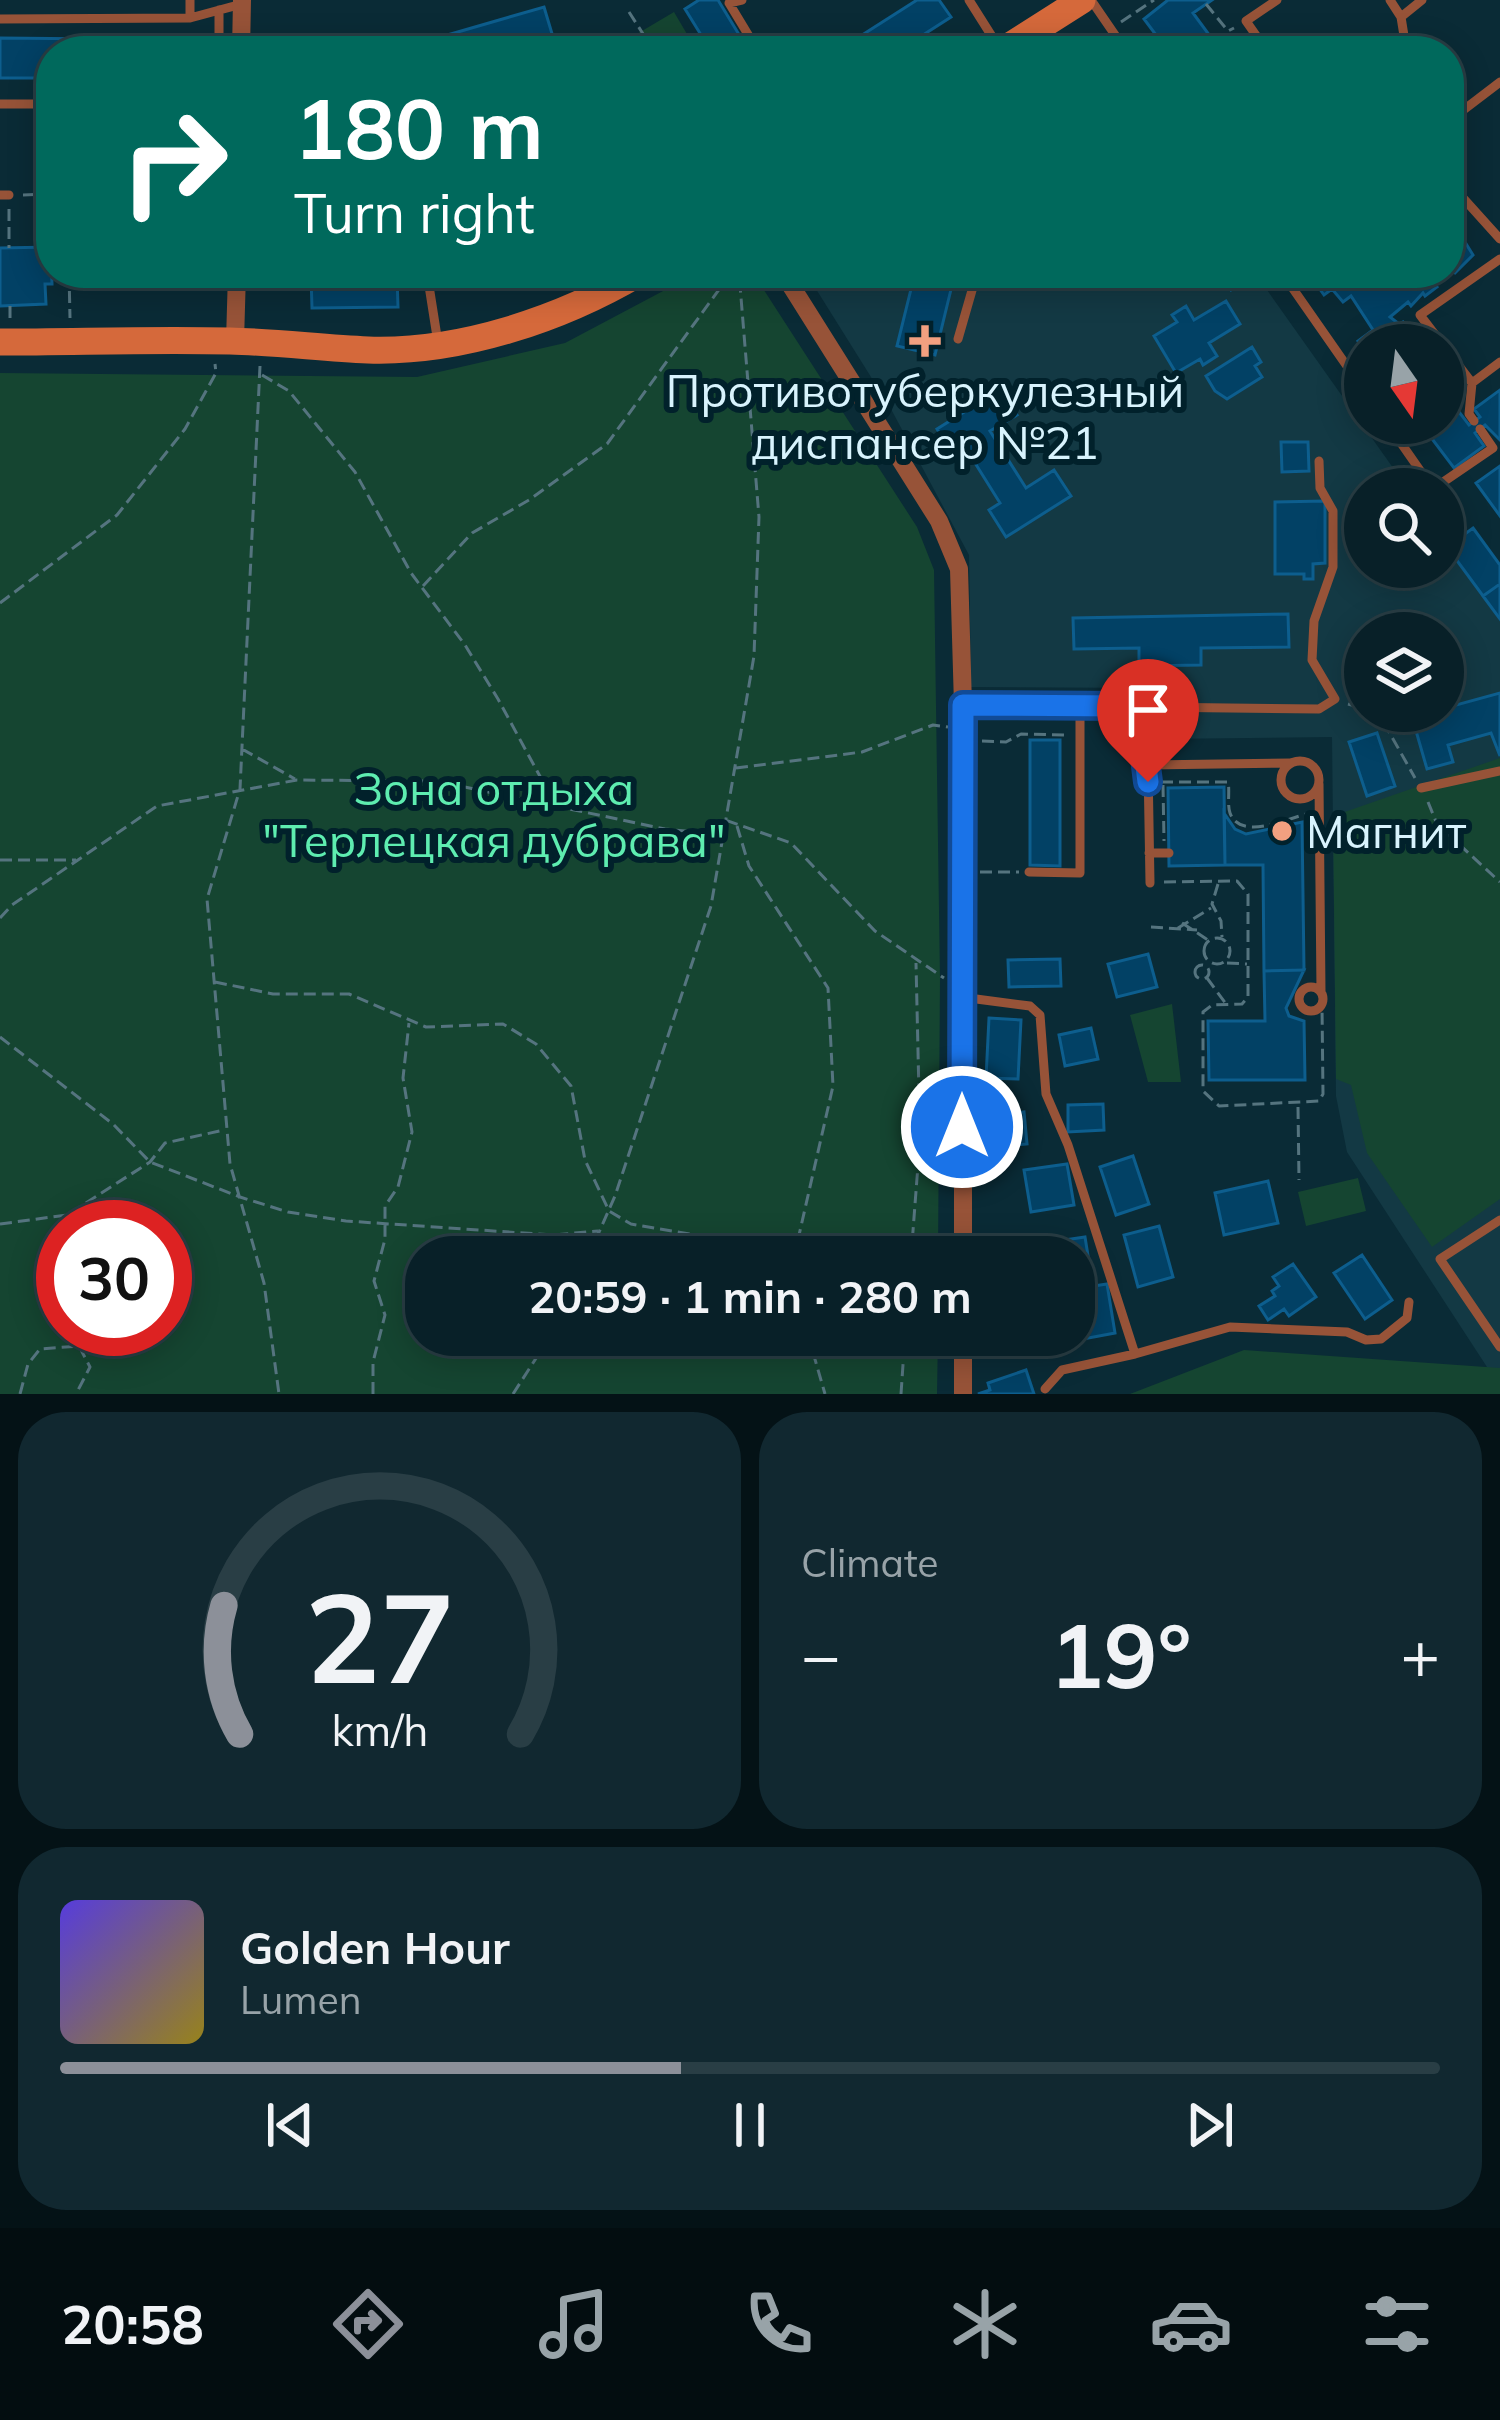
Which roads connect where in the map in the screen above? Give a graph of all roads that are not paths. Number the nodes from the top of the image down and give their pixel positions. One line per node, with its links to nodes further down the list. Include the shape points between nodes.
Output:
1 (190, 0): 11 (lane)
2 (742, 0): 15 (lane, via 729,3)
3 (969, 0): 16 (lane)
4 (1086, 0): 17 (street); 18 (lane)
5 (1277, 0): 19 (lane, via 1246,21)
6 (1390, 0): 10 (lane)
7 (1422, 0): 10 (lane)
8 (242, 2): 9 (lane); 14 (street)
9 (219, 10): 11 (lane); 13 (lane)
10 (1401, 16): 20 (lane)
11 (190, 18): 12 (lane)
12 (0, 19)
13 (219, 36)
14 (241, 36)
15 (749, 36)
16 (992, 36)
17 (1026, 36)
18 (1116, 36)
19 (1256, 36)
20 (1404, 36)
21 (1500, 82): 24 (lane)
22 (0, 104): 23 (lane)
23 (36, 104)
24 (1464, 110)
25 (1464, 200): 26 (lane)
26 (1500, 239)
27 (1500, 259): 28 (lane)
28 (1464, 284)
29 (237, 288): 38 (street)
30 (429, 288): 39 (lane)
31 (609, 288): 39 (street, via 537,322)
32 (792, 288): 45 (street, via 952,550 961,587)
33 (973, 288): 37 (lane)
34 (1292, 288): 40 (lane)
35 (1459, 288): 42 (lane, via 1420,315)
36 (5, 330): 38 (street)
37 (958, 339)
38 (235, 341): 39 (street, via 372,350)
39 (438, 343)
40 (1344, 362)
41 (1500, 362): 42 (lane)
42 (1472, 383): 43 (lane, via 1469,414 1493,448 1433,489)
43 (1402, 444)
44 (1319, 461): 47 (lane, via 1320,488 1333,511 1333,567 1314,621 1312,660 1335,699 1319,710)
45 (963, 705): 46 (lane); 57 (street)
46 (1080, 706): 47 (lane); 55 (lane, via 1080,873)
47 (1125, 706): 49 (lane)
48 (1290, 763): 49 (lane); 51 (lane, via 1308,763); 51 (lane, via 1280,781 1292,798 1312,796)
49 (1148, 765): 53 (lane)
50 (1500, 771): 52 (lane)
51 (1319, 784): 58 (lane)
52 (1421, 788)
53 (1149, 853): 54 (lane); 56 (lane)
54 (1167, 853)
55 (1029, 872)
56 (1150, 883)
57 (961, 988): 60 (street); 63 (lane, via 1040,1015 1046,1094)
58 (1321, 992): 58 (lane, via 1306,988 1299,1002 1307,1011 1322,1006)
59 (1500, 1220): 62 (lane, via 1440,1259)
60 (963, 1236)
61 (1409, 1302): 63 (lane, via 1407,1318 1381,1339 1230,1327)
62 (1500, 1347)
63 (1135, 1354): 65 (lane, via 1062,1370)
64 (963, 1356): 66 (street)
65 (1045, 1389)
66 (964, 1394)

